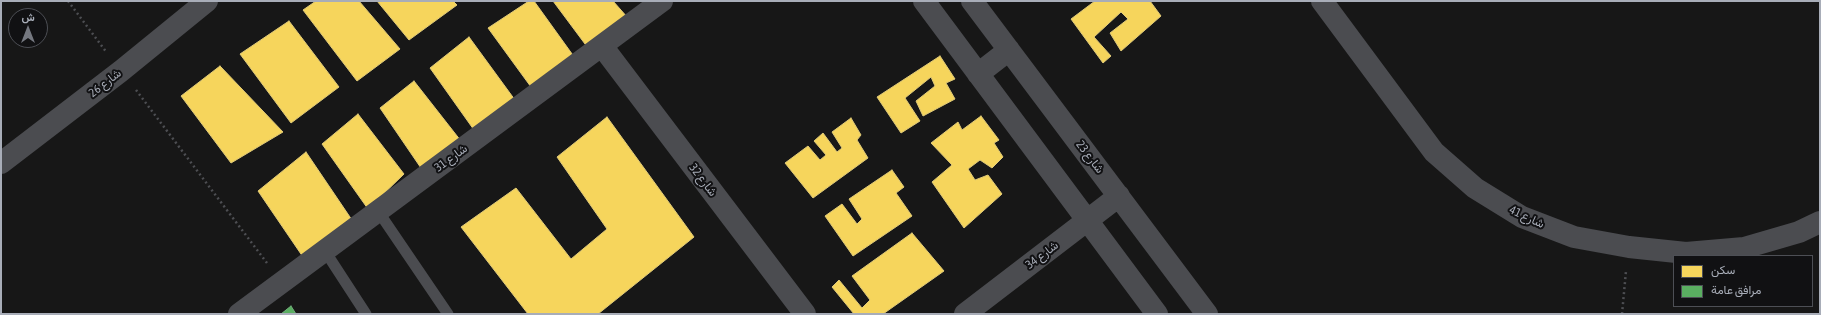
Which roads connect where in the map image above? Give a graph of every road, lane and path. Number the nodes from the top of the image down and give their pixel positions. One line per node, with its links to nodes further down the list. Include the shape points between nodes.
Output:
1 (68, 1): 9 (path)
2 (207, 1): 9 (street, شارع 26)
3 (662, 1): 7 (street, شارع 31)
4 (924, 1): 10 (street)
5 (1322, 1): 16 (street, شارع 41, via 1434,152 1475,188 1522,217 1574,237)
6 (982, 4): 8 (street, شارع 23)
7 (602, 46): 13 (street, شارع 31); 22 (street, شارع 32)
8 (1009, 50): 10 (street); 12 (street, شارع 23)
9 (121, 71): 11 (street, شارع 26); 18 (path)
10 (978, 74): 14 (street)
11 (1, 163)
12 (1119, 196): 14 (street, شارع 34); 25 (street, شارع 23)
13 (378, 211): 17 (street, شارع 31); 21 (lane)
14 (1087, 220): 23 (street, شارع 34); 24 (street)
15 (1820, 222): 16 (street, شارع 41, via 1799,232 1744,248 1686,253)
16 (1629, 247): 26 (path)
17 (325, 251): 18 (street, شارع 31); 20 (lane)
18 (282, 283): 19 (street, شارع 31)
19 (239, 314)
20 (366, 314)
21 (448, 314)
22 (805, 314)
23 (965, 314)
24 (1157, 314)
25 (1207, 314)
26 (1622, 314)

